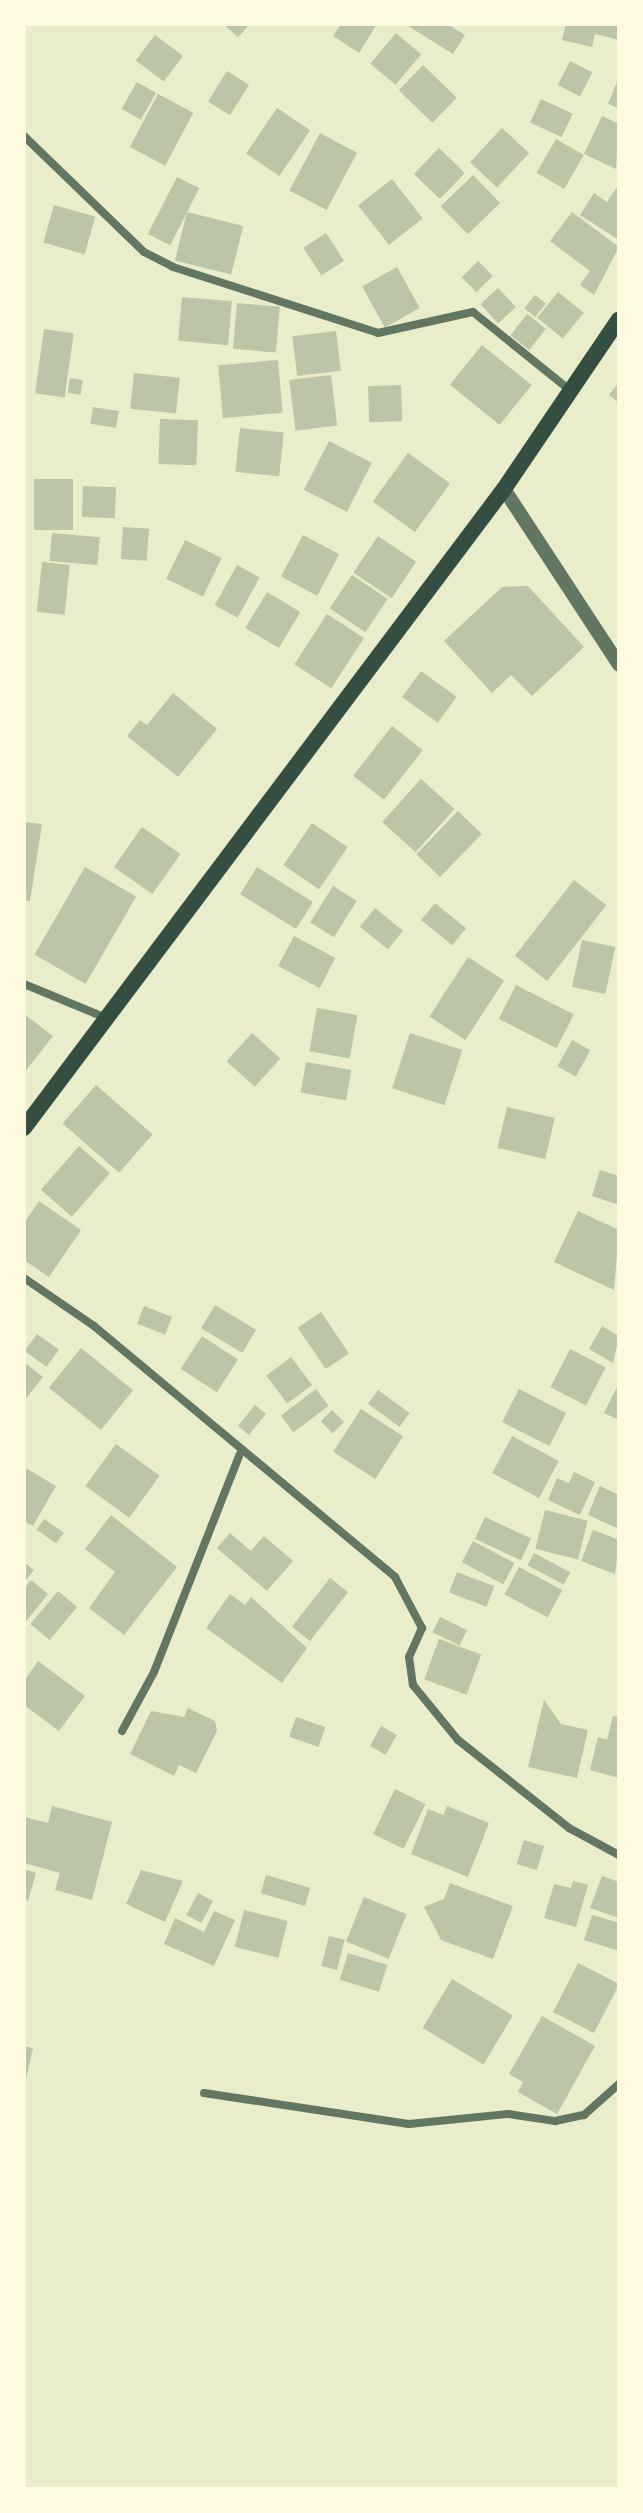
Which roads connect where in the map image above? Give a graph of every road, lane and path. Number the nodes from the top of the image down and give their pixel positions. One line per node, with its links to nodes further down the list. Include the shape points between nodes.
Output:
1 (24, 136): 3 (street, via 144,252 173,267 378,333 473,312)
2 (619, 319): 3 (main road)
3 (571, 391): 4 (main road)
4 (504, 489): 5 (street); 7 (main road)
5 (619, 665)
6 (24, 984): 7 (street)
7 (107, 1018): 8 (main road)
8 (24, 1128)
9 (24, 1278): 10 (street, via 94,1326)
10 (240, 1454): 11 (street, via 154,1672); 12 (street, via 395,1577 422,1628 409,1657 413,1685 458,1740 569,1828)
11 (122, 1731)
12 (619, 1855)
13 (619, 2084): 14 (street, via 584,2115 555,2121 508,2114 409,2124)
14 (204, 2093)

